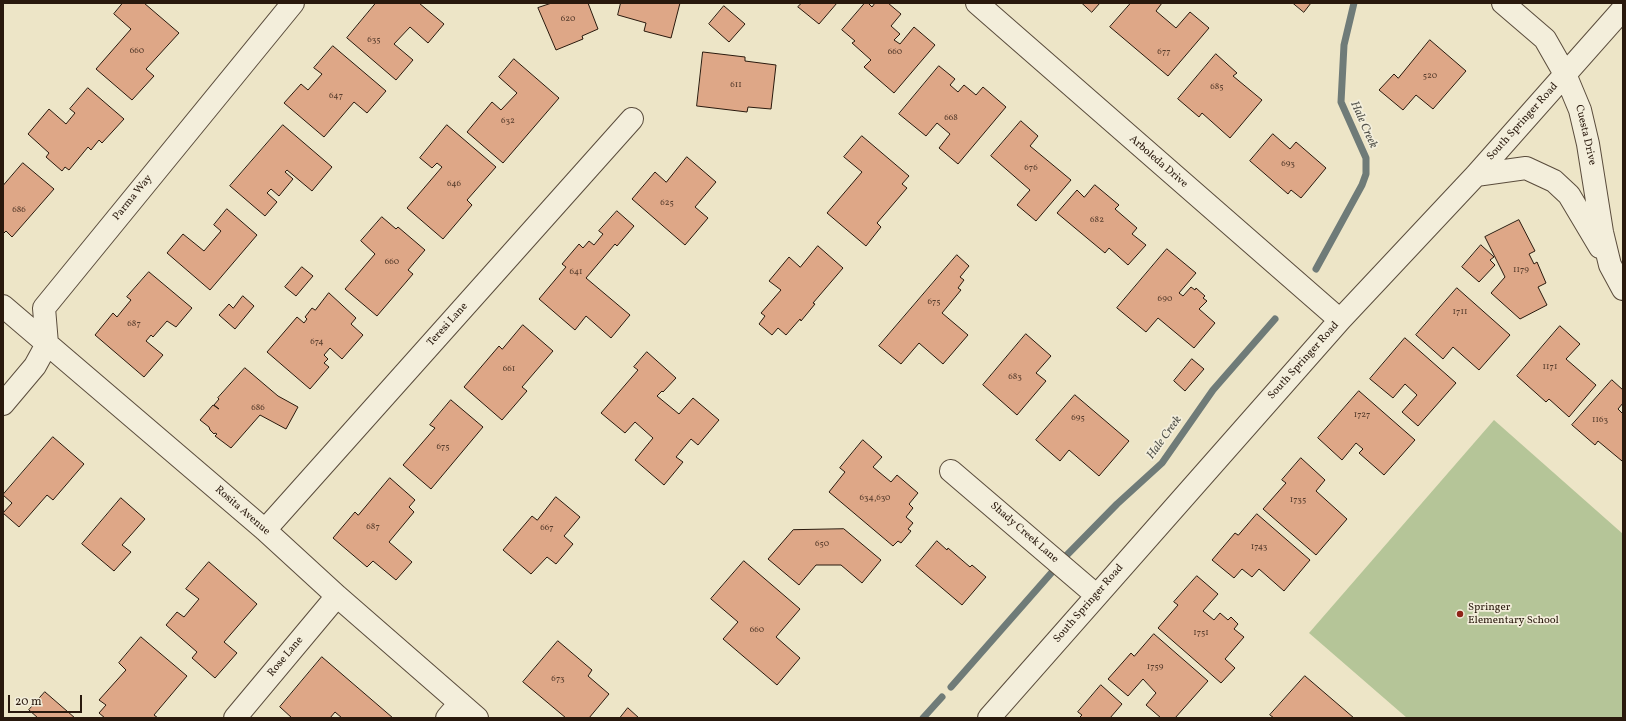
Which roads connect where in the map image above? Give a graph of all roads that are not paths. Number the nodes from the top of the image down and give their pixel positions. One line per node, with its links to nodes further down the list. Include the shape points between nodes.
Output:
1 (293, 3): 12 (street, Parma Way, via 44,308)
2 (977, 3): 11 (street, Arboleda Drive)
3 (1503, 3): 5 (street, Cuesta Drive, via 1545,38)
4 (1623, 8): 5 (street, South Springer Road)
5 (1565, 74): 7 (street, South Springer Road); 8 (street, Cuesta Drive, via 1581,113)
6 (632, 119): 15 (street, Teresi Lane)
7 (1476, 175): 8 (street, via 1526,168 1554,181 1570,195); 11 (street, South Springer Road)
8 (1610, 265): 9 (street, Cuesta Drive)
9 (1623, 289)
10 (3, 306): 12 (street, Rosita Avenue)
11 (1340, 320): 16 (street, South Springer Road)
12 (47, 344): 13 (street, via 35,366); 15 (street, Rosita Avenue)
13 (3, 404)
14 (951, 471): 16 (street, Shady Creek Lane)
15 (265, 530): 17 (street, Rosita Avenue)
16 (1096, 595): 21 (street, South Springer Road)
17 (337, 596): 18 (street, Rosita Avenue); 19 (street, Rose Lane)
18 (454, 710): 20 (street, Rosita Avenue)
19 (235, 718)
20 (477, 718)
21 (989, 718)

